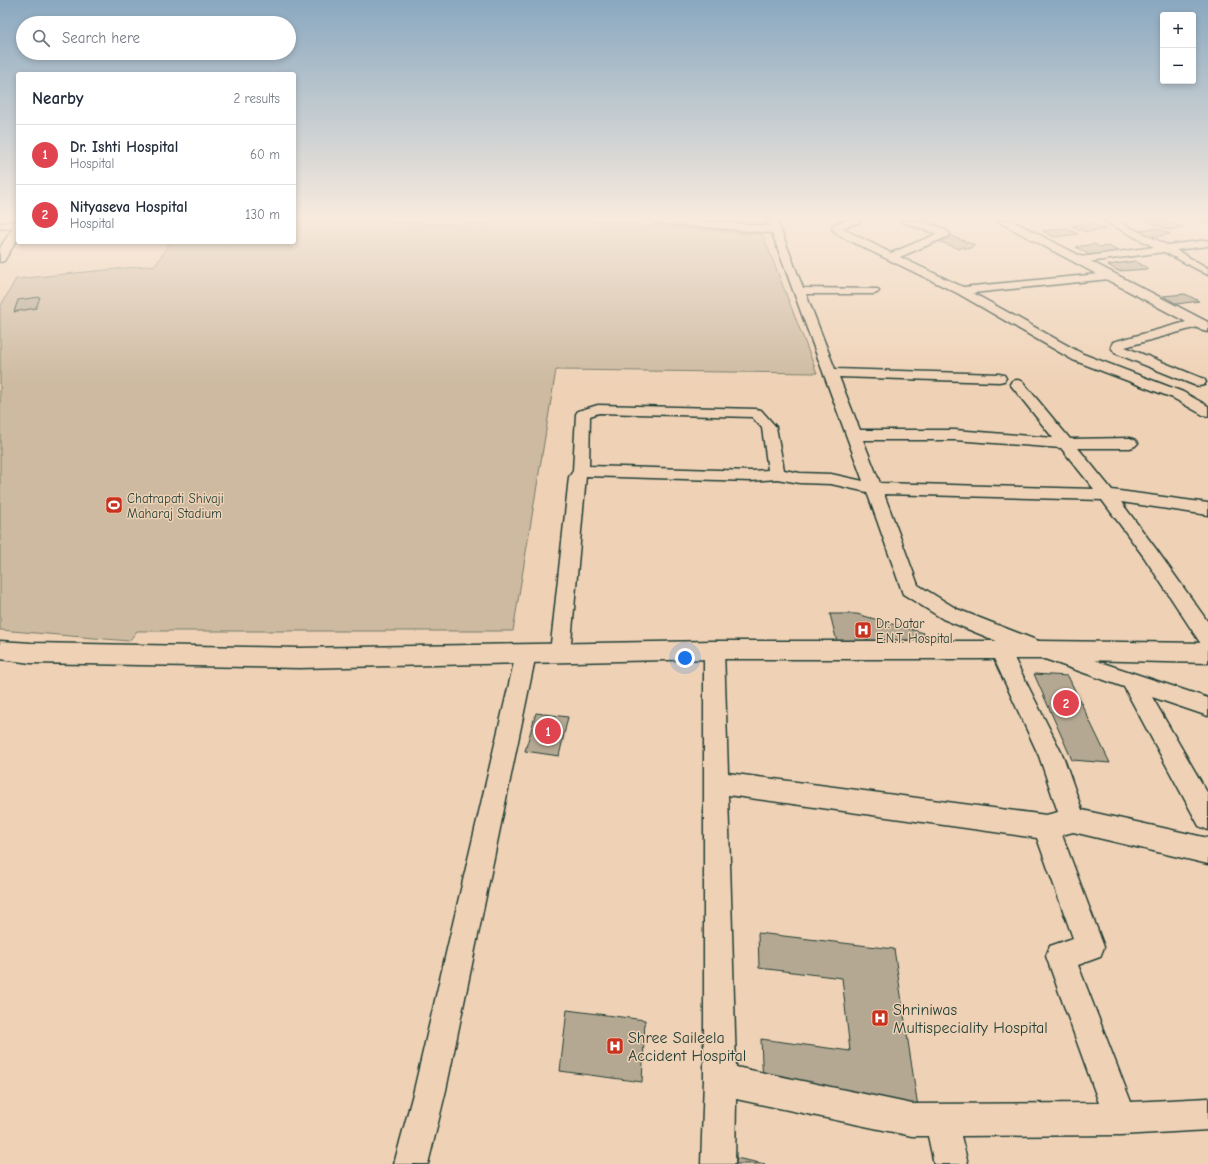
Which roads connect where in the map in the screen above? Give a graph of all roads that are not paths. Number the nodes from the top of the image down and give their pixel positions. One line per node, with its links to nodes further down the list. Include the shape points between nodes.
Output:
1 (793, 274): 6 (street)
2 (927, 274): 8 (street)
3 (1106, 274): 5 (main road)
4 (1112, 274): 9 (main road)
5 (1109, 276): 8 (street); 9 (main road)
6 (799, 291): 7 (street); 10 (street)
7 (874, 291)
8 (961, 291): 14 (street, via 1078,357 1178,395)
9 (1204, 324): 12 (street, via 1117,347)
10 (831, 373): 11 (street); 15 (street)
11 (999, 378)
12 (1199, 382)
13 (1017, 384): 16 (street)
14 (1208, 412)
15 (854, 435): 16 (street, via 955,435); 20 (street)
16 (1064, 444): 17 (street); 21 (street)
17 (1130, 444)
18 (581, 471): 19 (street, via 751,476); 19 (street, via 583,414 598,409 756,413 769,427); 28 (street, via 577,477)
19 (777, 474): 20 (street, via 831,479)
20 (874, 488): 21 (street); 27 (street, via 910,589 950,614)
21 (1107, 495): 22 (street); 23 (street)
22 (1208, 509)
23 (1208, 638)
24 (0, 650): 30 (main road, via 31,653 299,658)
25 (714, 650): 26 (main road); 28 (main road); 33 (street)
26 (1000, 650): 27 (main road); 35 (street, via 1051,756)
27 (1039, 650): 29 (main road); 31 (street)
28 (560, 653): 30 (main road)
29 (1208, 653)
30 (526, 654): 42 (street, via 430,1090)
31 (1132, 682): 32 (street); 34 (street)
32 (1208, 707)
33 (715, 782): 36 (street); 38 (street)
34 (1208, 818)
35 (1073, 820): 36 (street); 37 (street)
36 (1046, 827): 40 (street, via 1090,947 1060,956)
37 (1208, 851)
38 (720, 1080): 41 (street, via 912,1120); 43 (street)
39 (1208, 1114): 40 (street)
40 (1121, 1119): 41 (street)
41 (941, 1120): 44 (street)
42 (411, 1164)
43 (718, 1164)
44 (951, 1164)

